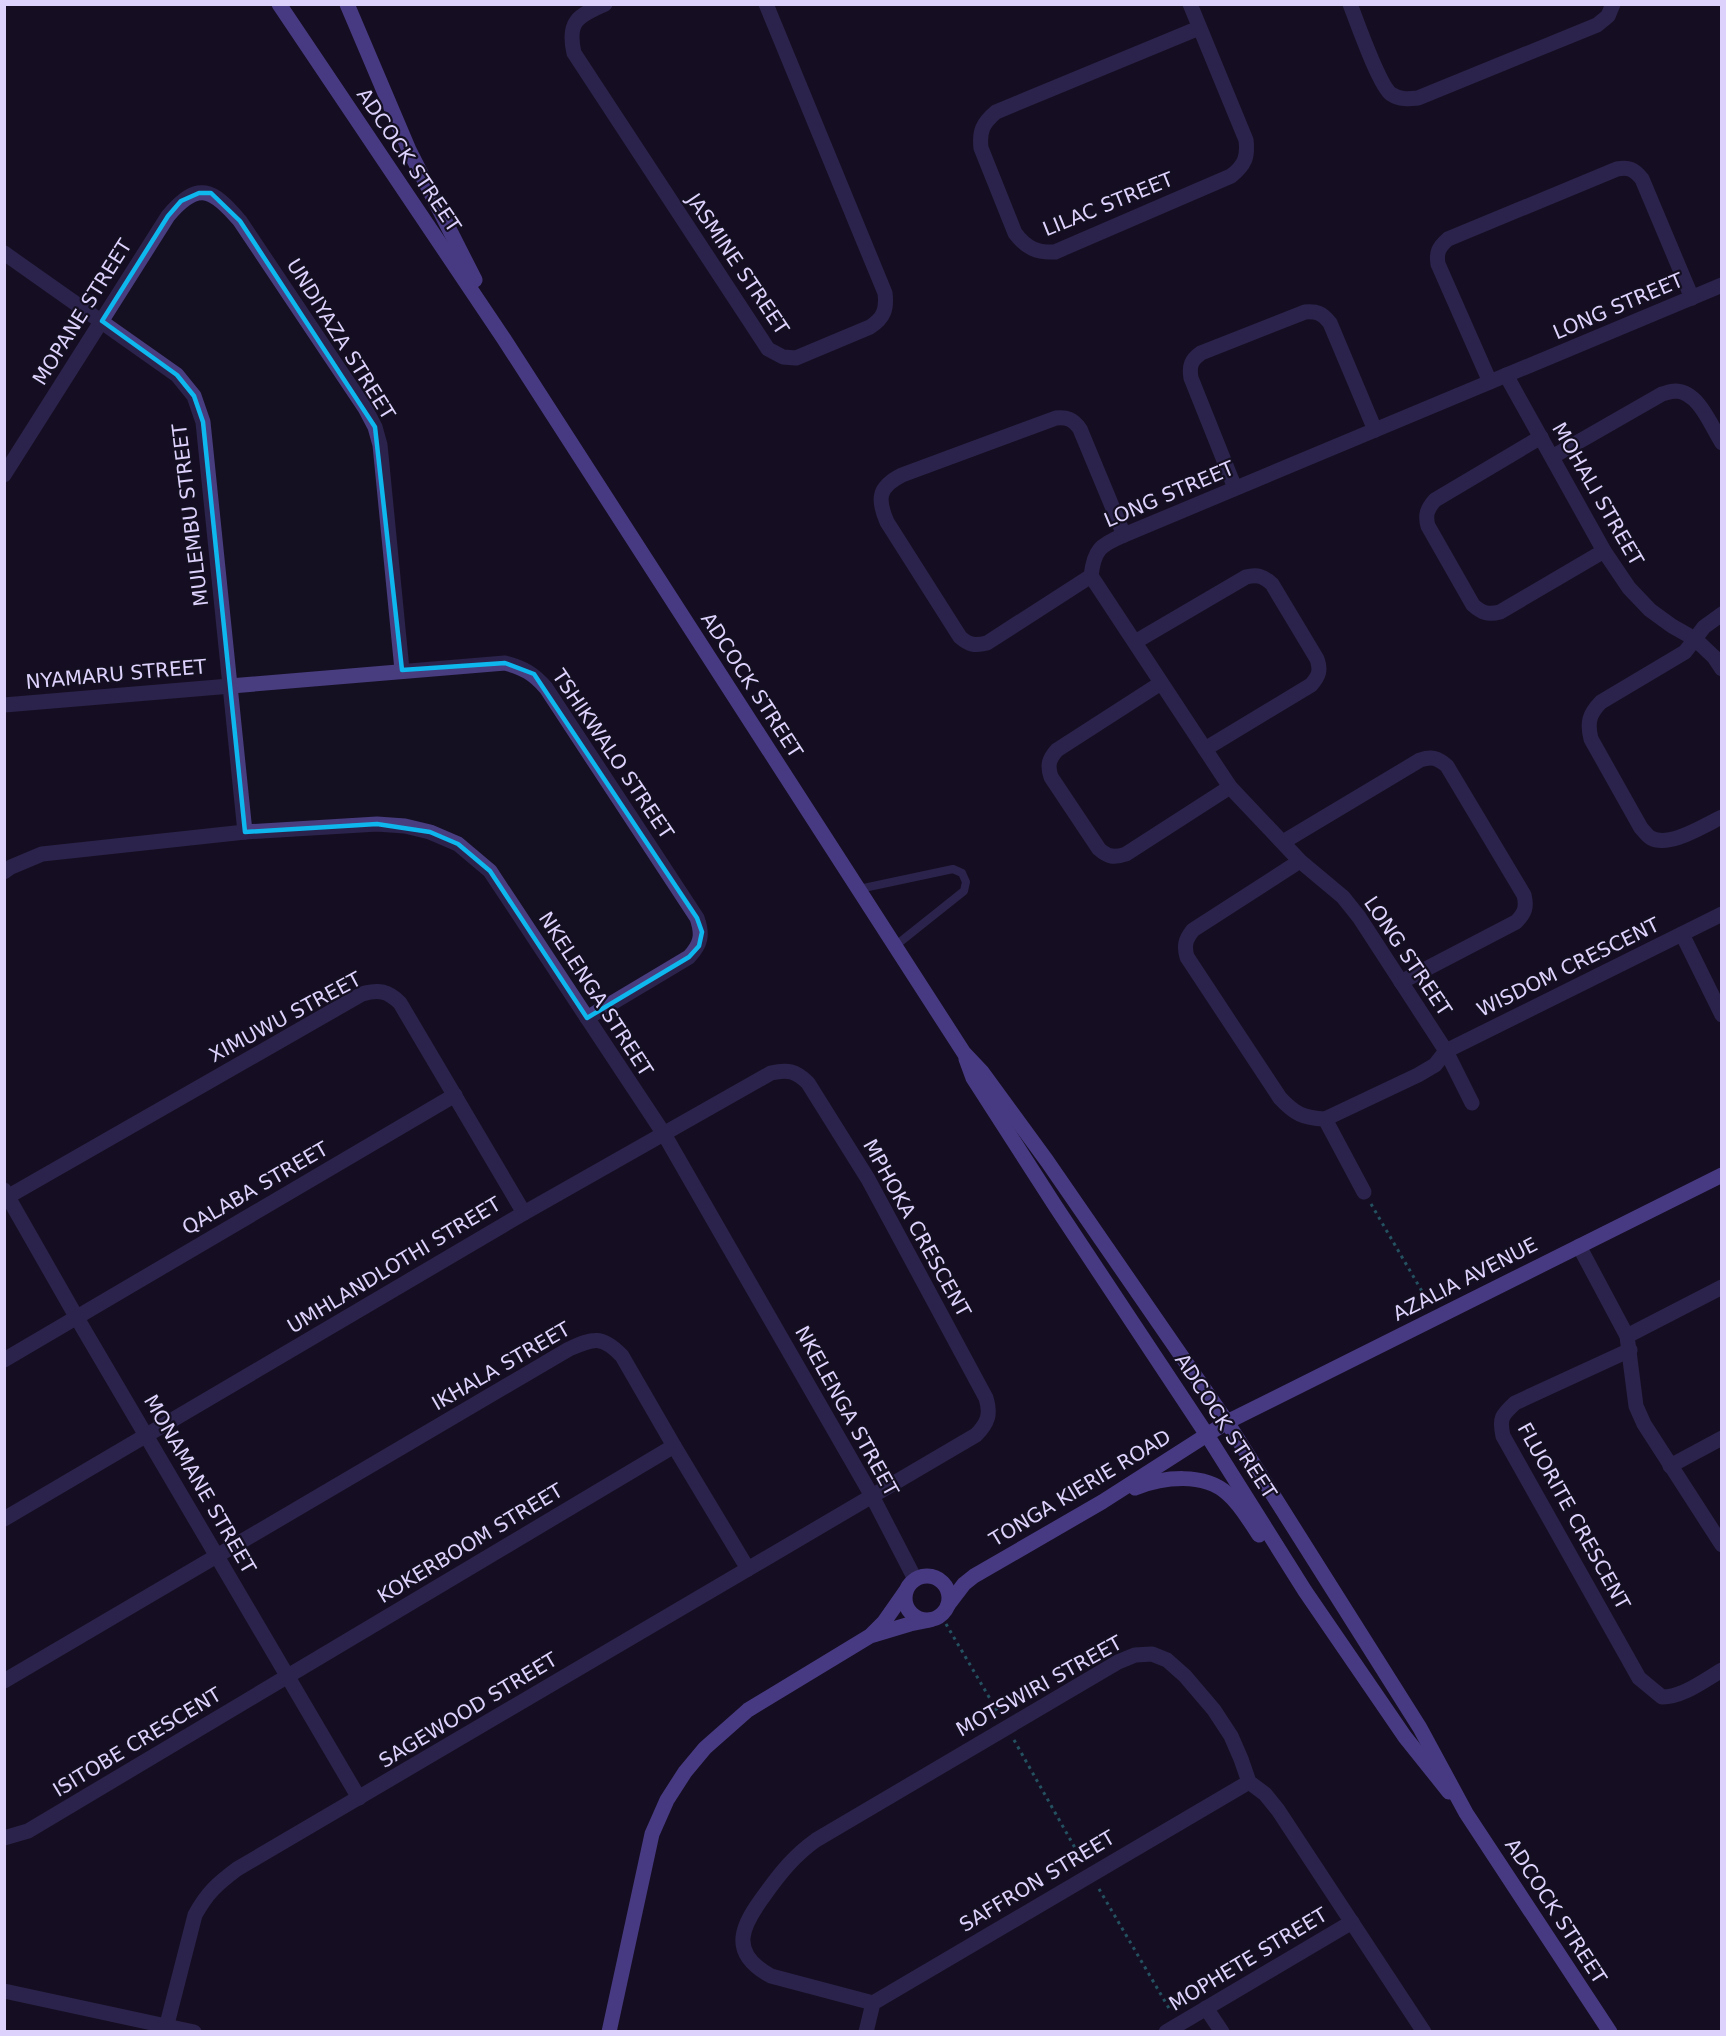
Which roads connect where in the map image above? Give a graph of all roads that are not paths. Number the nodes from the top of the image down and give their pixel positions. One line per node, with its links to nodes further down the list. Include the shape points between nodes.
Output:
1 (279, 4): 14 (main road, ADCOCK STREET)
2 (347, 4): 14 (main road, ADCOCK STREET, via 409,150)
3 (605, 4): 4 (street, JASMINE STREET, via 580,16 573,27 574,53 768,349 783,357 796,358 878,322 884,314 885,293)
4 (766, 4)
5 (1190, 4): 8 (street, LILAC STREET)
6 (1350, 4): 7 (street, via 1383,83 1391,94 1404,99 1418,98 1597,25 1608,16)
7 (1613, 4)
8 (1200, 28): 8 (street, LILAC STREET, via 1246,140 1248,154 1243,167 1231,176 1055,252 1032,250 1022,243 981,148 980,134 985,121 996,112)
9 (211, 193): 13 (street, MOPANE STREET, via 199,193 181,201 168,216); 30 (street, UNDIYAZA STREET, via 240,221 375,427)
10 (4, 253): 13 (street, MULEMBU STREET)
11 (1722, 285): 12 (street, LONG STREET)
12 (1692, 298): 15 (street, LONG STREET); 16 (street, via 1642,179 1627,167 1617,168 1441,245 1438,264)
13 (102, 321): 21 (street, MOPANE STREET); 32 (street, MULEMBU STREET, via 177,375 194,396 203,422)
14 (504, 339): 41 (main road, ADCOCK STREET)
15 (1506, 375): 16 (street, LONG STREET); 18 (street, MOHALI STREET)
16 (1490, 382): 17 (street, LONG STREET)
17 (1375, 430): 22 (street, LONG STREET); 22 (street, via 1330,322 1315,311 1201,353 1193,359 1191,378)
18 (1541, 437): 20 (street, MOHALI STREET); 24 (street, via 1435,500 1428,507 1428,526 1473,605 1490,614 1500,612)
19 (1722, 443): 20 (street, via 1689,394 1675,391 1662,394)
20 (1552, 457): 24 (street, MOHALI STREET)
21 (4, 475)
22 (1235, 488): 23 (street, LONG STREET)
23 (1124, 535): 25 (street, LONG STREET, via 1105,543 1093,557); 25 (street, via 1080,429 1065,417 902,475 890,481 882,492 881,508 887,522 968,644 987,643)
24 (1604, 551): 27 (street, MOHALI STREET, via 1629,588 1650,610)
25 (1091, 576): 28 (street, LONG STREET)
26 (1722, 614): 27 (street, via 1713,618)
27 (1695, 639): 29 (street, MOHALI STREET); 36 (street, via 1686,652 1601,702 1591,712 1587,726 1596,749 1650,837 1663,842 1677,839)
28 (1135, 642): 31 (street, LONG STREET); 34 (street, via 1246,577 1265,577 1272,584 1317,659 1318,678)
29 (1722, 669)
30 (402, 670): 32 (street, TSHIKWALO STREET); 47 (street, TSHIKWALO STREET, via 506,663 534,674 698,918 702,932 699,946 689,957)
31 (1161, 683): 34 (street, LONG STREET); 35 (street, via 1057,750 1048,767 1057,786 1099,849 1116,857)
32 (230, 686): 33 (street, NYAMARU STREET); 37 (street, MULEMBU STREET)
33 (4, 705)
34 (1205, 749): 35 (street, LONG STREET)
35 (1230, 787): 38 (street, LONG STREET)
36 (1722, 817)
37 (245, 831): 40 (street, NKELENGA STREET, via 42,854); 47 (street, NKELENGA STREET, via 377,824 422,830 458,844 490,871)
38 (1283, 842): 39 (street, LONG STREET); 45 (street, via 1420,760 1440,759 1447,766 1527,905 1516,922)
39 (1300, 861): 45 (street, LONG STREET, via 1343,897); 52 (street, via 1193,930 1184,948 1280,1098 1292,1111)
40 (4, 872)
41 (859, 889): 44 (main road, ADCOCK STREET); 44 (lane, via 953,869 962,873 964,891)
42 (1722, 914): 43 (street, WISDOM CRESCENT)
43 (1682, 933): 46 (street); 48 (street, WISDOM CRESCENT)
44 (895, 946): 49 (main road, ADCOCK STREET)
45 (1401, 982): 48 (street, LONG STREET)
46 (1722, 1015)
47 (587, 1018): 53 (street, NKELENGA STREET)
48 (1446, 1051): 51 (street, LONG STREET); 52 (street, WISDOM CRESCENT, via 1435,1065 1418,1075)
49 (964, 1053): 63 (main road, ADCOCK STREET, via 1040,1151); 64 (main road, ADCOCK STREET, via 973,1078)
50 (455, 1095): 56 (street, XIMUWU STREET, via 400,1004 390,994 376,990 362,994); 57 (street, XIMUWU STREET); 60 (street, QALABA STREET)
51 (1472, 1103)
52 (1325, 1119): 55 (street)
53 (664, 1134): 57 (street, UMHLANDLOTHI STREET); 69 (street, NKELENGA STREET); 69 (street, MPHOKA CRESCENT, via 771,1073 785,1070 798,1073 808,1083 868,1179 990,1411 986,1425 976,1435)
54 (1722, 1175): 58 (main road, AZALIA AVENUE)
55 (1364, 1192)
56 (7, 1193): 60 (street, MONAMANE STREET)
57 (524, 1213): 65 (street, UMHLANDLOTHI STREET)
58 (1579, 1246): 61 (street); 63 (main road, AZALIA AVENUE)
59 (1722, 1287): 61 (street, FLUORITE CRESCENT)
60 (77, 1317): 62 (street, QALABA STREET); 65 (street, MONAMANE STREET)
61 (1628, 1343): 68 (street, via 1636,1406); 81 (street, FLUORITE CRESCENT, via 1515,1403 1503,1414 1503,1436 1639,1678 1662,1697 1672,1697)
62 (4, 1360)
63 (1227, 1422): 64 (main road, AZALIA AVENUE); 86 (main road, ADCOCK STREET, via 1420,1728)
64 (1208, 1435): 70 (main road, TONGA KIERIE ROAD); 78 (main road, ADCOCK STREET)
65 (148, 1436): 71 (street, UMHLANDLOTHI STREET); 73 (street, MONAMANE STREET)
66 (1722, 1438): 68 (street)
67 (674, 1446): 73 (street, IKHALA STREET, via 622,1356 603,1340 588,1341); 74 (street, IKHALA STREET); 82 (street, KOKERBOOM STREET)
68 (1670, 1466): 72 (street)
69 (872, 1496): 74 (street, SAGEWOOD STREET); 77 (street, NKELENGA STREET)
70 (1102, 1502): 75 (main road, TONGA KIERIE ROAD); 78 (main road, via 1152,1481 1191,1479 1216,1485 1236,1502 1290,1578)
71 (4, 1519)
72 (1722, 1545)
73 (218, 1556): 82 (street, MONAMANE STREET); 83 (street)
74 (748, 1569): 85 (street, SAGEWOOD STREET)
75 (975, 1576): 76 (main road, TONGA KIERIE ROAD); 79 (main road, TONGA KIERIE ROAD)
76 (937, 1578): 77 (main road, via 926,1576); 79 (main road, via 946,1587 949,1599)
77 (911, 1584): 79 (main road, via 905,1600 908,1611 918,1618); 80 (main road)
78 (1305, 1591): 86 (main road, ADCOCK STREET, via 1411,1745)
79 (940, 1613): 80 (main road)
80 (870, 1636): 95 (main road, via 748,1710 705,1748 685,1772 652,1834)
81 (1722, 1670)
82 (288, 1677): 85 (street, MONAMANE STREET); 87 (street, ISITOBE CRESCENT, via 28,1831)
83 (4, 1681)
84 (1249, 1782): 88 (street, MOTSWIRI STREET, via 1278,1810); 90 (street, SAFFRON STREET); 90 (street, MOTSWIRI STREET, via 1231,1736 1214,1710 1185,1676 1167,1660 1152,1654 1118,1662 1007,1727 816,1840 786,1866 750,1914 743,1942 756,1968 771,1976)
85 (359, 1798): 93 (street, SAGEWOOD STREET, via 237,1869 204,1898 188,1938)
86 (1466, 1813): 99 (main road, ADCOCK STREET)
87 (4, 1838)
88 (1352, 1922): 91 (street, MOPHETE STREET); 98 (street, MOTSWIRI STREET)
89 (4, 1991): 93 (street)
90 (873, 2003): 96 (street)
91 (1206, 2008): 92 (street, MOPHETE STREET); 97 (street)
92 (1172, 2028)
93 (166, 2029): 94 (street)
94 (194, 2031)
95 (609, 2031)
96 (866, 2031)
97 (1222, 2031)
98 (1424, 2031)
99 (1610, 2031)

